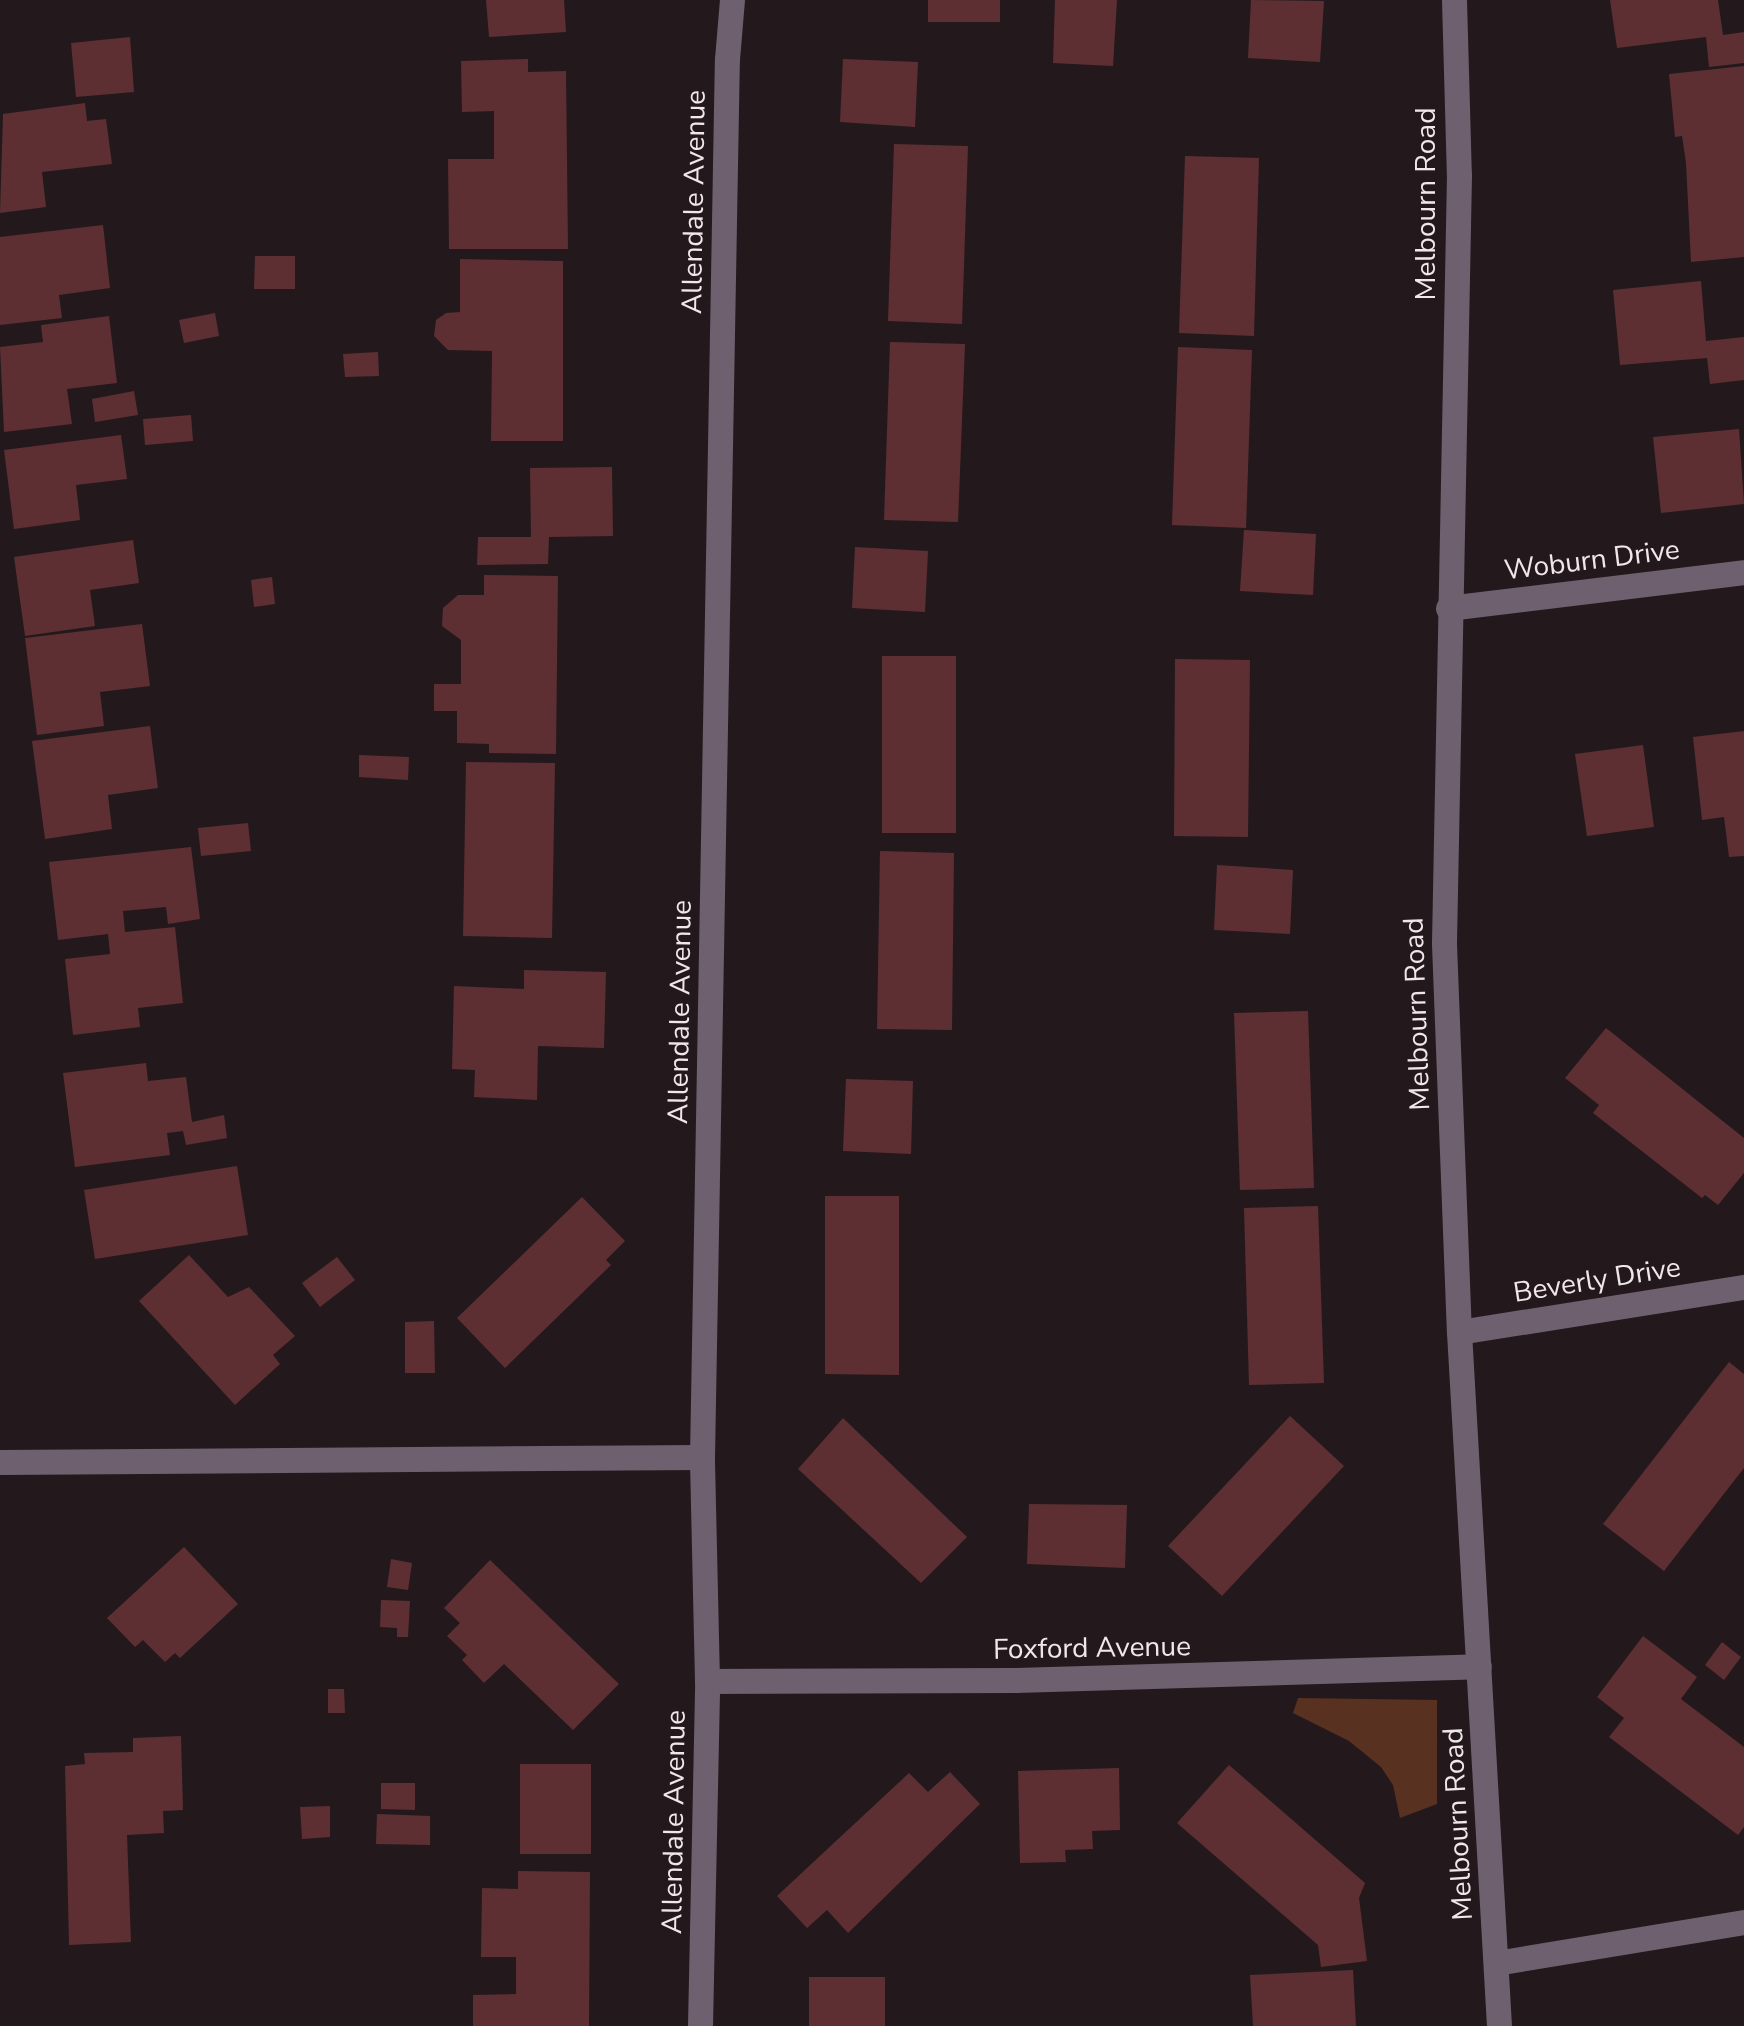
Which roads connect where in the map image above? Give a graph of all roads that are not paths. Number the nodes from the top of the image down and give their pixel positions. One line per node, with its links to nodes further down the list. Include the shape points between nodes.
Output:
1 (732, 0): 7 (street, Allendale Avenue)
2 (1454, 0): 4 (street, Melbourn Road, via 1459,175)
3 (1744, 572): 4 (street, Woburn Drive)
4 (1448, 608): 6 (street, Melbourn Road, via 1444,944)
5 (1744, 1287): 6 (street, Beverly Drive)
6 (1459, 1332): 9 (street, Melbourn Road)
7 (702, 1457): 8 (street); 10 (street, Allendale Avenue)
8 (0, 1462)
9 (1479, 1666): 10 (street, Foxford Avenue); 12 (street, Melbourn Road)
10 (707, 1681): 13 (street, Allendale Avenue)
11 (1744, 1922): 12 (street)
12 (1496, 1963): 14 (street, Melbourn Road)
13 (700, 2026)
14 (1499, 2026)

